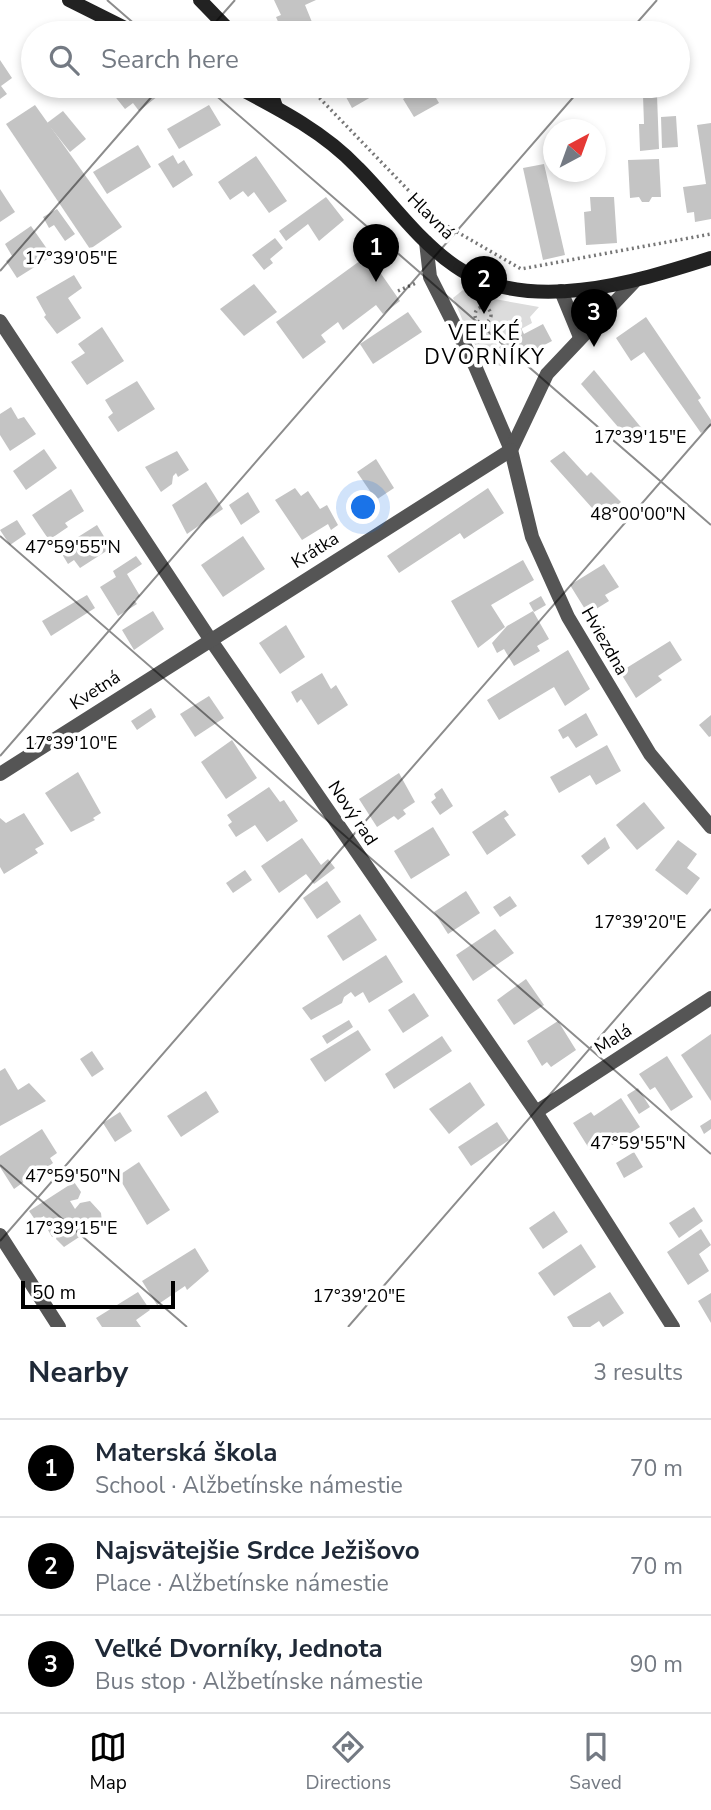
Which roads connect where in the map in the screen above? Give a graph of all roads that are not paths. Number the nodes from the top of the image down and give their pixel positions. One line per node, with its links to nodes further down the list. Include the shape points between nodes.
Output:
1 (69, 0): 3 (main road)
2 (200, 0): 4 (main road)
3 (111, 21)
4 (220, 21)
5 (258, 98): 7 (main road, Hlavná)
6 (273, 98): 7 (main road)
7 (276, 107): 8 (main road, Hlavná, via 338,149)
8 (426, 242): 11 (main road, Hlavná, via 456,267 481,279 519,289); 14 (street, Hviezdna, via 430,277)
9 (711, 258): 10 (main road, Hlavná)
10 (635, 281): 11 (main road, Hlavná); 13 (street)
11 (561, 291): 13 (street)
12 (0, 321): 15 (street, Nový rad)
13 (580, 337): 14 (street, via 547,373)
14 (512, 450): 15 (street, Krátka); 17 (street, Hviezdna, via 532,537 568,617 650,754)
15 (210, 639): 16 (street, Kvetná); 19 (street, Nový rad)
16 (0, 774)
17 (711, 827)
18 (711, 998): 19 (street, Malá)
19 (536, 1112): 22 (street, Nový rad)
20 (0, 1235): 21 (street)
21 (59, 1327)
22 (673, 1327)

